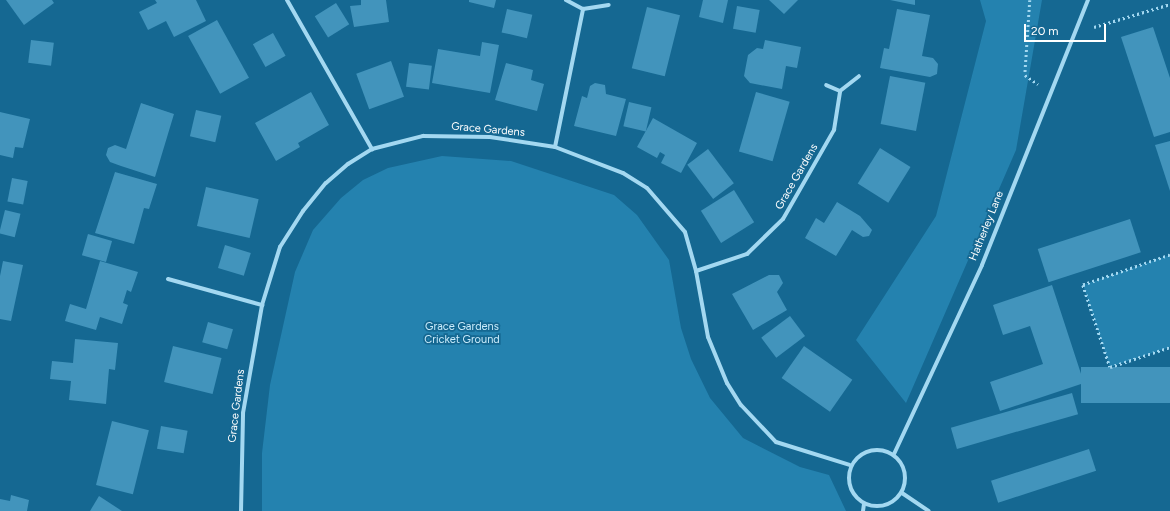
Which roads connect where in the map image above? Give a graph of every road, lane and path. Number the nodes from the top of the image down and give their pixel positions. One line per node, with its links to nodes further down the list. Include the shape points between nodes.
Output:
1 (287, 0): 14 (street)
2 (566, 0): 7 (street)
3 (1030, 0): 12 (path, via 1025,75)
4 (1088, 0): 8 (street, Hatherley Lane)
5 (1170, 4): 8 (path, via 1097,27)
6 (609, 5): 7 (street)
7 (583, 9): 13 (street)
8 (1079, 23): 12 (street, Hatherley Lane)
9 (859, 76): 11 (street)
10 (826, 85): 11 (street)
11 (840, 92): 16 (street, Grace Gardens, via 834,130 783,220 747,254)
12 (1050, 92): 20 (street, Hatherley Lane, via 982,265)
13 (555, 147): 14 (street, Grace Gardens, via 456,135 423,136); 16 (street, Grace Gardens, via 623,173 647,188 685,232)
14 (372, 149): 18 (street, Grace Gardens, via 326,183 303,211 280,247)
15 (1170, 255): 19 (path, via 1083,285 1110,367)
16 (696, 271): 21 (street, Grace Gardens, via 708,337 724,377 741,405 776,442)
17 (168, 279): 18 (street)
18 (262, 305): 24 (street, Grace Gardens, via 243,420)
19 (1170, 346)
20 (894, 454): 21 (street, via 872,448); 22 (street, via 906,472)
21 (850, 465): 23 (street, via 849,489)
22 (902, 493): 23 (street, via 886,505); 26 (street)
23 (864, 504): 25 (street)
24 (241, 511)
25 (863, 511)
26 (929, 511)

